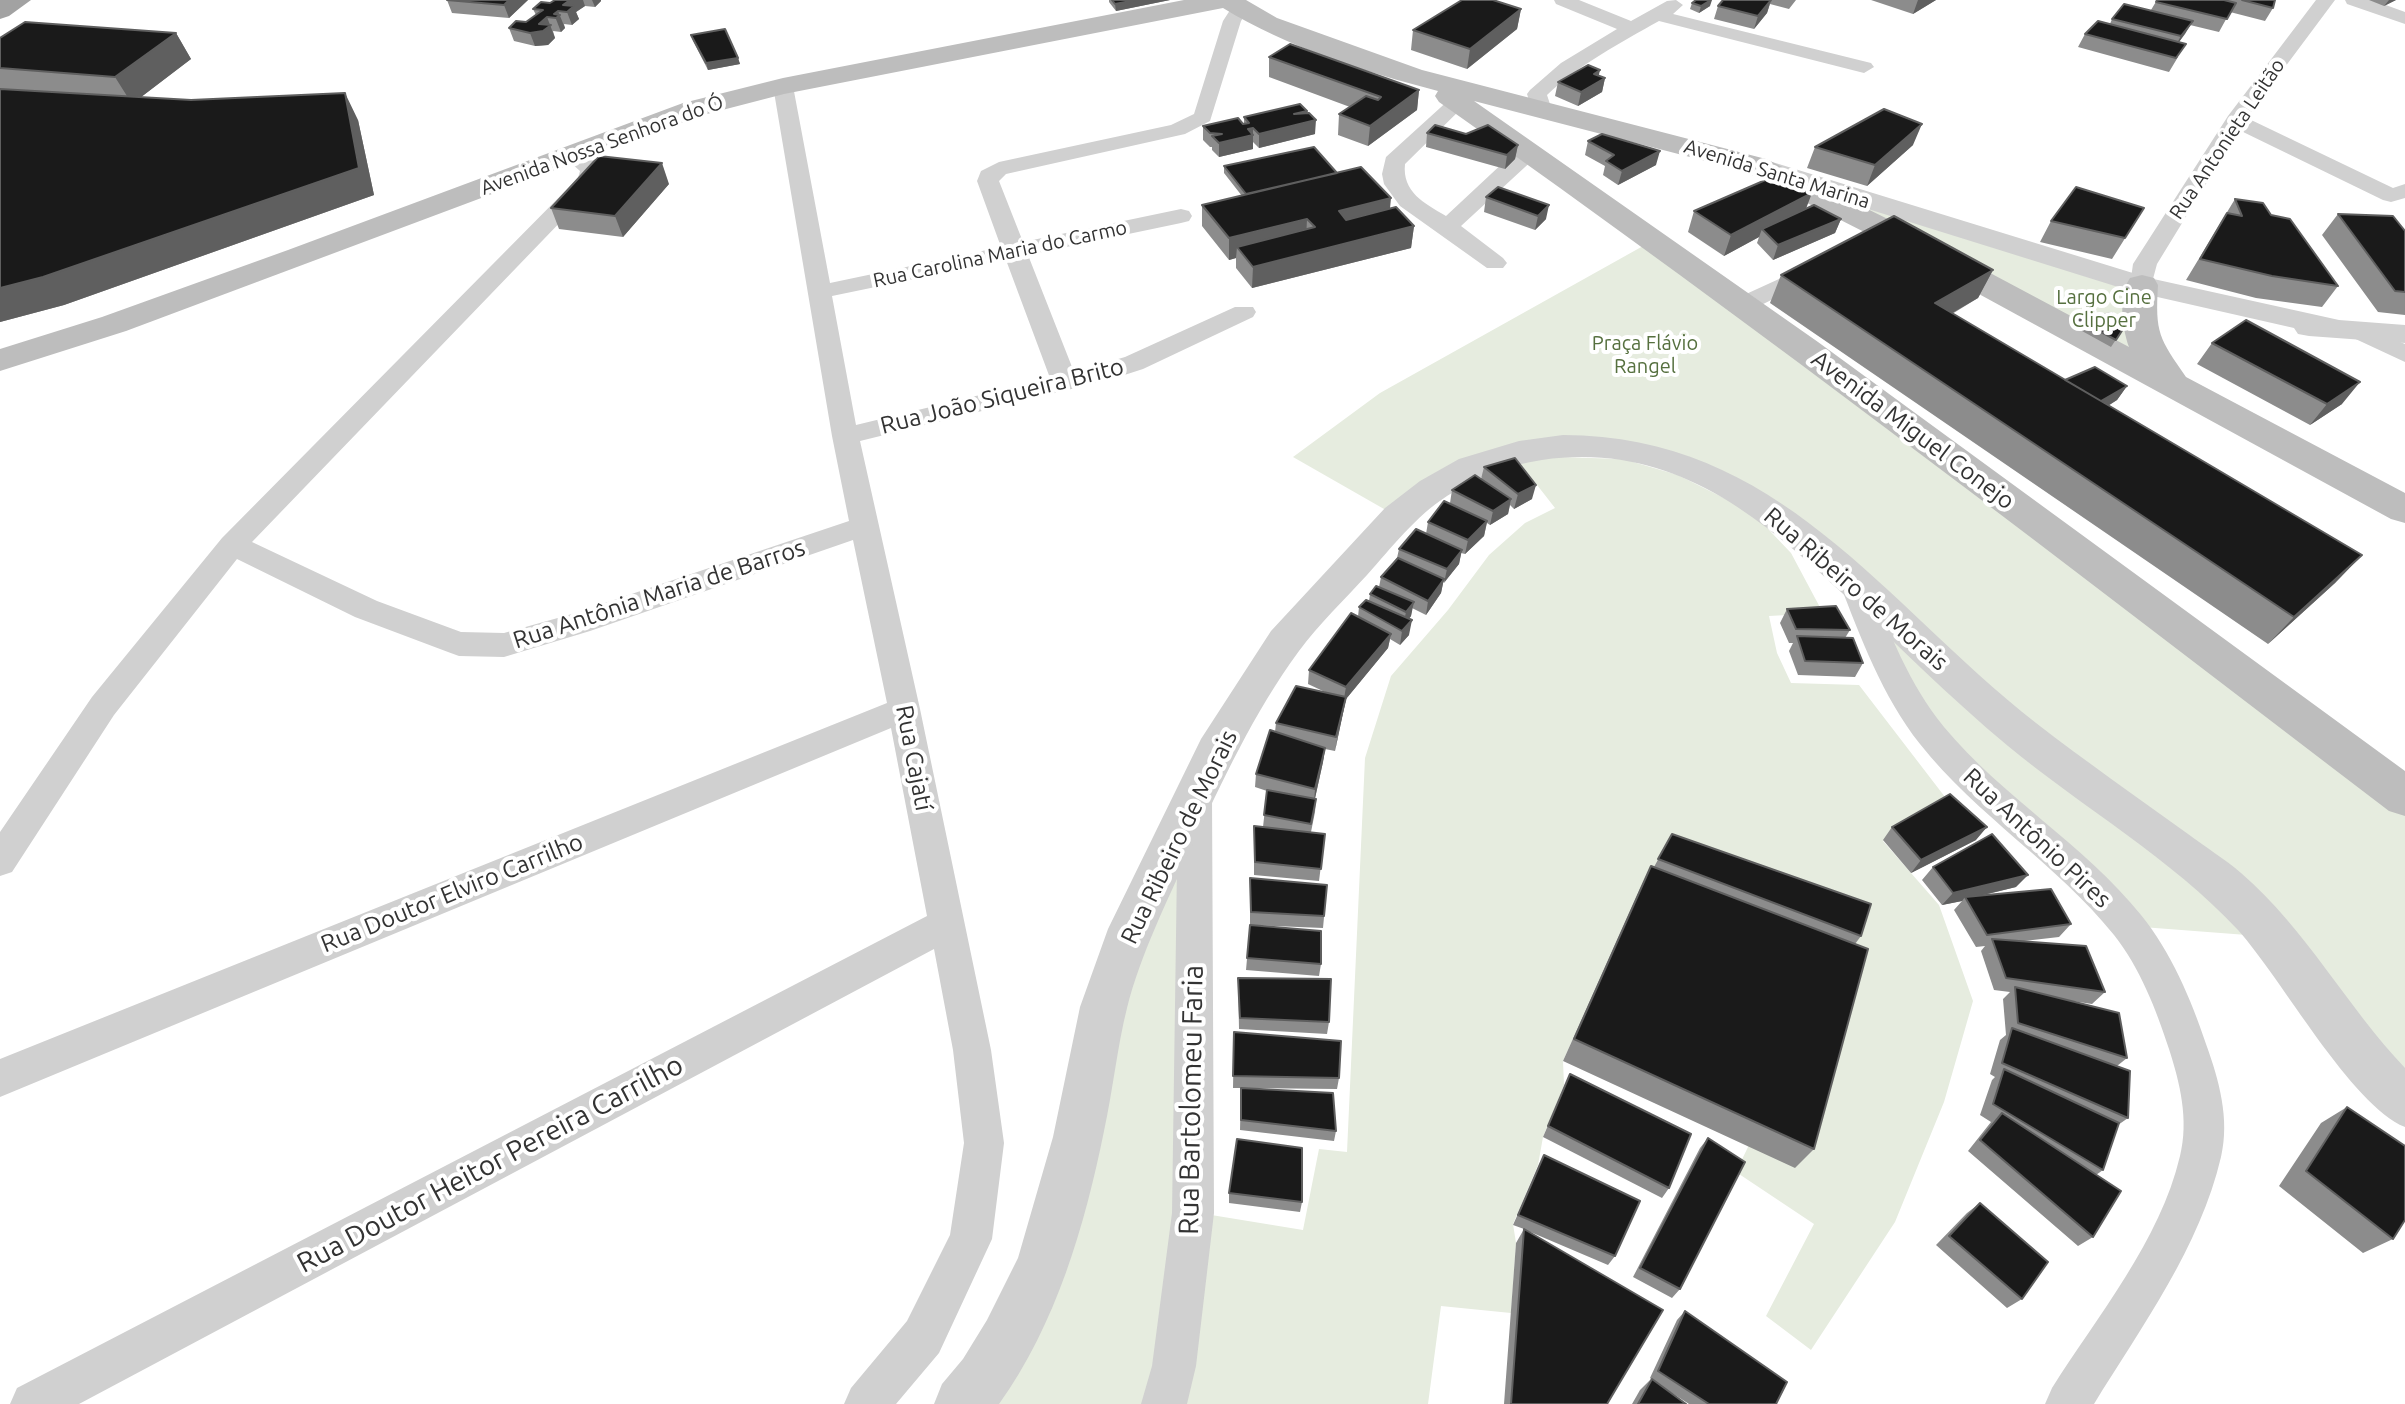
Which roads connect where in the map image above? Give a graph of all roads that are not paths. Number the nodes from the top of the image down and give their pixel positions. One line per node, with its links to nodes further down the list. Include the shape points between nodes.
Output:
1 (18, 0): 7 (highway)
2 (1563, 0): 10 (street)
3 (1682, 0): 8 (street)
4 (2326, 0): 16 (street, Rua Antonieta Leitão)
5 (2354, 0): 9 (street)
6 (1231, 3): 12 (main road, Avenida Santa Marina, via 1268,24); 13 (main road, Avenida Nossa Senhora do Ó); 25 (street, via 1232,21 1203,117 1197,122 992,173 988,181)
7 (0, 11)
8 (1656, 15): 10 (street); 11 (street)
9 (2405, 18)
10 (1633, 29): 15 (street, via 1550,80 1537,94)
11 (1864, 67)
12 (1412, 76): 14 (main road, Avenida Miguel Conejo); 15 (main road, Avenida Santa Marina)
13 (783, 86): 19 (main road, Avenida Nossa Senhora do Ó, via 693,109); 28 (street, Rua Cajatí)
14 (1458, 102): 18 (main road, Avenida Miguel Conejo); 24 (street, via 1394,162 1391,174 1404,198)
15 (1542, 110): 17 (main road, Avenida Santa Marina)
16 (2235, 120): 22 (street, via 2391,195); 29 (street, Rua Antonieta Leitão, via 2145,264)
17 (1625, 130): 20 (main road, Avenida Santa Marina); 21 (main road, via 1567,125 1550,131 1549,142 1569,169)
18 (1529, 151): 21 (main road, Avenida Miguel Conejo); 24 (street)
19 (572, 154): 35 (main road, Avenida Nossa Senhora do Ó, via 114,324); 41 (street, via 591,169 588,180)
20 (1755, 165): 29 (street, Avenida Santa Marina); 37 (main road, via 1878,240)
21 (1570, 180): 30 (main road, Avenida Miguel Conejo)
22 (2405, 191)
23 (1181, 216): 25 (street, Rua Carolina Maria do Carmo)
24 (1447, 227): 27 (street)
25 (1016, 251): 28 (street, Rua Carolina Maria do Carmo); 36 (street)
26 (1837, 259): 30 (street)
27 (1495, 263)
28 (819, 292): 38 (street, Rua Cajatí)
29 (2141, 297): 32 (street, Avenida Santa Marina, via 2232,324); 37 (main road, via 2139,331 2144,347)
30 (1742, 305): 45 (main road, Avenida Miguel Conejo)
31 (1244, 312): 36 (street, Rua João Siqueira Brito, via 1134,363)
32 (2345, 329): 33 (street, Avenida Santa Marina); 34 (street)
33 (2405, 334)
34 (2405, 354)
35 (0, 360)
36 (1065, 383): 38 (street, Rua João Siqueira Brito)
37 (2174, 385): 39 (main road)
38 (845, 436): 40 (street, Rua Cajatí)
39 (2405, 510)
40 (864, 526): 41 (street, Rua Antônia Maria de Barros, via 504,645 445,639 366,609); 43 (street, Rua Cajatí)
41 (232, 545): 46 (street, via 103,706)
42 (1854, 582): 44 (street, Rua Ribeiro de Morais, via 1795,529 1742,493 1652,454 1563,446 1471,467 1398,517 1285,641); 49 (street, Rua Ribeiro de Morais, via 2020,733 2226,887 2273,937 2362,1057); 54 (street, Rua Antônio Pires, via 1893,674 1929,733 1996,804 2092,885 2129,926 2176,1009 2203,1090 2201,1157 2170,1238)
43 (904, 709): 47 (street, Rua Cajatí); 48 (street, Rua Doutor Elviro Carrilho)
44 (1195, 793): 52 (street, Rua Ribeiro de Morais, via 1131,929 1104,1007 1078,1137 1043,1265 1007,1340); 53 (street, Rua Bartolomeu Faria, via 1193,1213 1174,1366)
45 (2405, 797)
46 (0, 861)
47 (947, 924): 50 (street, Rua Doutor Heitor Pereira Carrilho); 51 (street, Rua Cajatí, via 984,1143 971,1239 923,1337)
48 (0, 1078)
49 (2405, 1103)
50 (33, 1404)
51 (867, 1404)
52 (962, 1404)
53 (1164, 1404)
54 (2068, 1404)

